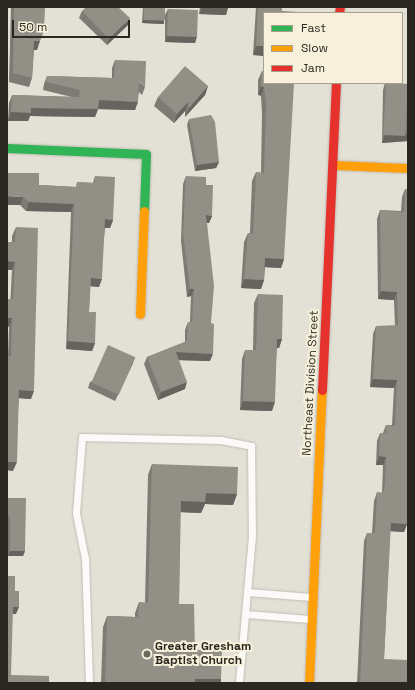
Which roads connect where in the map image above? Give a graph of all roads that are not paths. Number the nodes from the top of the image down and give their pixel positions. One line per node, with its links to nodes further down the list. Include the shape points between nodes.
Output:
1 (336, 84): 3 (street, Northeast Division Street)
2 (7, 148): 5 (street, via 146,154)
3 (333, 165): 4 (street); 7 (street, Northeast Division Street)
4 (408, 168)
5 (140, 314)
6 (248, 592): 7 (lane); 8 (lane); 10 (lane, via 252,536 251,446 221,440 82,437 76,513 85,559)
7 (314, 597): 9 (street, Northeast Division Street)
8 (246, 614): 9 (lane); 11 (lane)
9 (312, 619): 12 (street, Northeast Division Street)
10 (89, 683)
11 (239, 683)
12 (309, 683)

